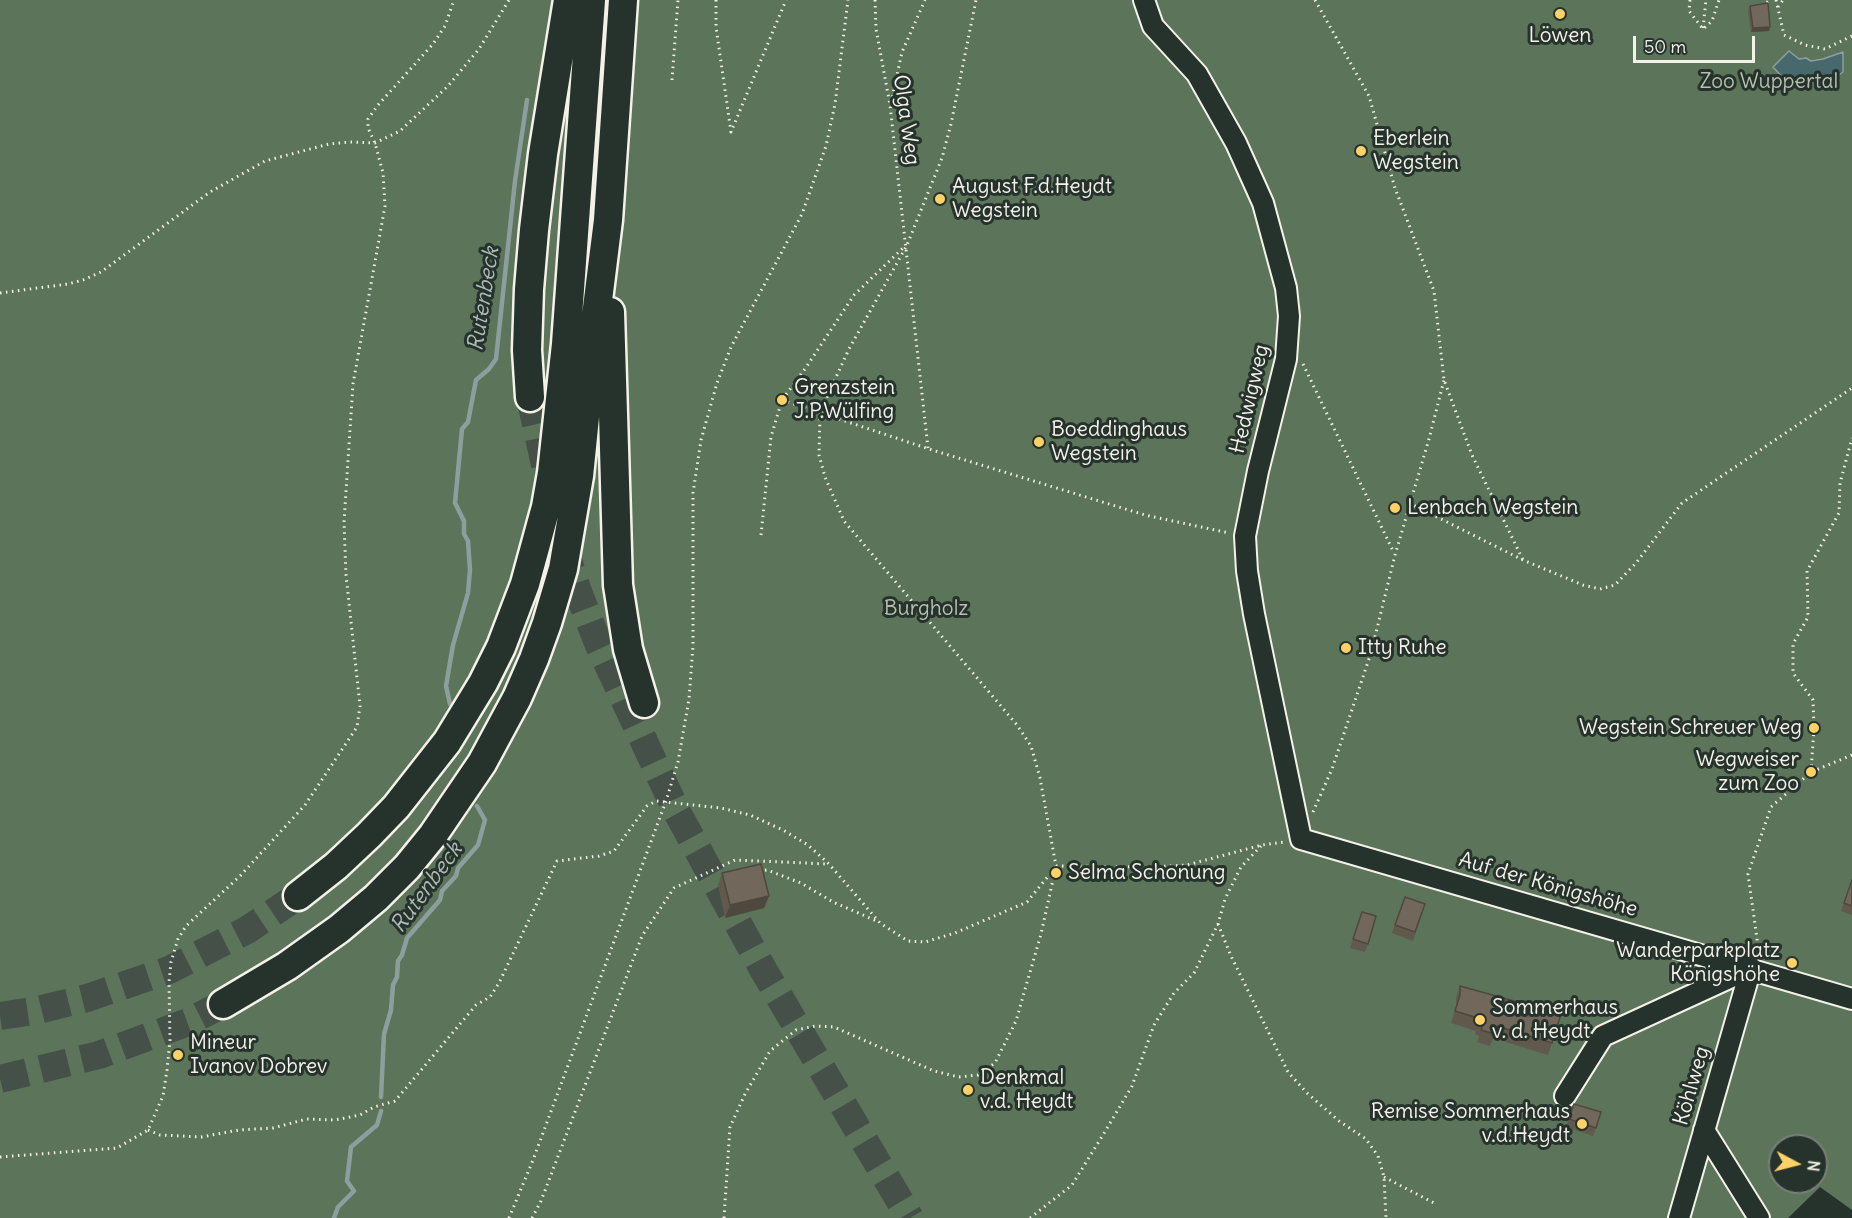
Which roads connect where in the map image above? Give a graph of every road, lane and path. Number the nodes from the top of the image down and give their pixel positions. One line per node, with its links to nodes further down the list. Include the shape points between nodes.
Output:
1 (454, 0): 28 (path, via 445,26 433,44 370,115 368,128)
2 (509, 0): 28 (path, via 479,50 448,86 399,131)
3 (568, 0): 35 (highway, via 534,230 527,350)
4 (591, 0): 54 (highway, via 555,450 546,507 525,584 501,647 447,742 369,835)
5 (623, 0): 29 (highway)
6 (678, 0): 26 (path)
7 (716, 0): 8 (path, via 716,27 731,132)
8 (786, 0)
9 (848, 0): 48 (path, via 836,104 826,146 802,213 731,347 701,440 693,493 689,699 678,762)
10 (875, 0): 27 (path, Olga Weg, via 876,29)
11 (925, 0): 27 (path, via 902,52)
12 (976, 0): 30 (path, via 942,159)
13 (1144, 0): 32 (street, Hedwigweg, via 1153,26 1197,74 1236,143 1263,203 1286,288)
14 (1309, 0): 21 (path)
15 (1690, 0): 24 (path, via 1689,11)
16 (1706, 0): 24 (path)
17 (1719, 0): 24 (path, via 1712,21)
18 (1770, 0): 23 (path)
19 (1776, 0): 22 (path)
20 (1783, 0): 22 (path)
21 (1316, 1): 33 (path, via 1369,96 1395,188 1434,291)
22 (1778, 7): 25 (path, via 1784,35 1805,45 1825,49)
23 (1759, 9)
24 (1703, 29)
25 (1852, 36)
26 (672, 80)
27 (890, 105): 30 (path, Olga Weg)
28 (375, 143): 31 (path, via 329,144 265,161 210,192 101,272 68,284); 61 (path, via 383,173 385,206 353,384 344,522 359,720 305,805 240,876 186,926 178,939 169,982 170,1040 163,1096)
29 (608, 220): 45 (highway, via 618,585 628,650); 59 (highway, via 568,544 548,623 517,698 461,796 407,867 339,929)
30 (907, 245): 36 (path, via 854,295); 37 (path, via 849,349); 39 (path, Olga Weg)
31 (0, 293)
32 (1289, 334): 42 (street, Hedwigweg, via 1281,385); 43 (path)
33 (1444, 380): 40 (path); 44 (path, via 1472,455)
34 (1852, 388): 44 (path, via 1683,503 1615,585 1600,589 1582,585)
35 (530, 397)
36 (782, 400): 37 (path); 41 (path, via 771,437)
37 (820, 412): 39 (path); 52 (path, via 819,454 844,521 1031,746)
38 (1852, 438): 47 (path, via 1840,483 1839,513 1807,571 1808,617 1793,644 1793,673 1813,700)
39 (929, 449): 42 (path, via 1145,515)
40 (1409, 503): 43 (path); 44 (path)
41 (761, 535)
42 (1245, 536): 49 (street, Hedwigweg, via 1254,614)
43 (1395, 555): 49 (path, via 1364,674 1332,769)
44 (1523, 560)
45 (644, 703)
46 (1852, 755): 47 (path)
47 (1811, 772): 57 (path, via 1771,807 1748,874 1758,946)
48 (666, 801): 51 (path, via 750,815 808,845); 61 (path, via 656,801 647,807 614,851 558,861 490,998 476,1005 395,1101 335,1120 307,1119 273,1128 201,1137 160,1136); 66 (path)
49 (1301, 840): 50 (path); 57 (street, Auf der Königshöhe)
50 (1262, 845): 52 (path, via 1187,865); 56 (path, via 1241,867 1225,898)
51 (829, 864): 55 (path); 67 (path, via 735,860 674,888 642,936 542,1201)
52 (1056, 866): 55 (path, via 1028,902 955,933 925,942 908,941); 68 (path, via 1016,1021 995,1063 978,1075 959,1077 933,1071 834,1027 796,1030 770,1051 730,1127)
53 (758, 871): 55 (path, via 767,870 801,883)
54 (298, 896)
55 (880, 923)
56 (1218, 924): 64 (path, via 1288,1072 1339,1121 1366,1139 1378,1156); 69 (path, via 1194,973 1174,993 1154,1025 1132,1086 1072,1185)
57 (1751, 968): 58 (street, Auf der Königshöhe); 60 (street, via 1603,1036); 62 (street, Köhlweg)
58 (1852, 999)
59 (223, 1004)
60 (1565, 1096)
61 (148, 1130): 63 (path, via 117,1148)
62 (1704, 1130): 71 (street, Köhlweg); 72 (street)
63 (0, 1157)
64 (1384, 1177): 65 (path); 70 (path)
65 (1436, 1204)
66 (508, 1218)
67 (532, 1218)
68 (724, 1218)
69 (1030, 1218)
70 (1386, 1218)
71 (1679, 1218)
72 (1759, 1218)

